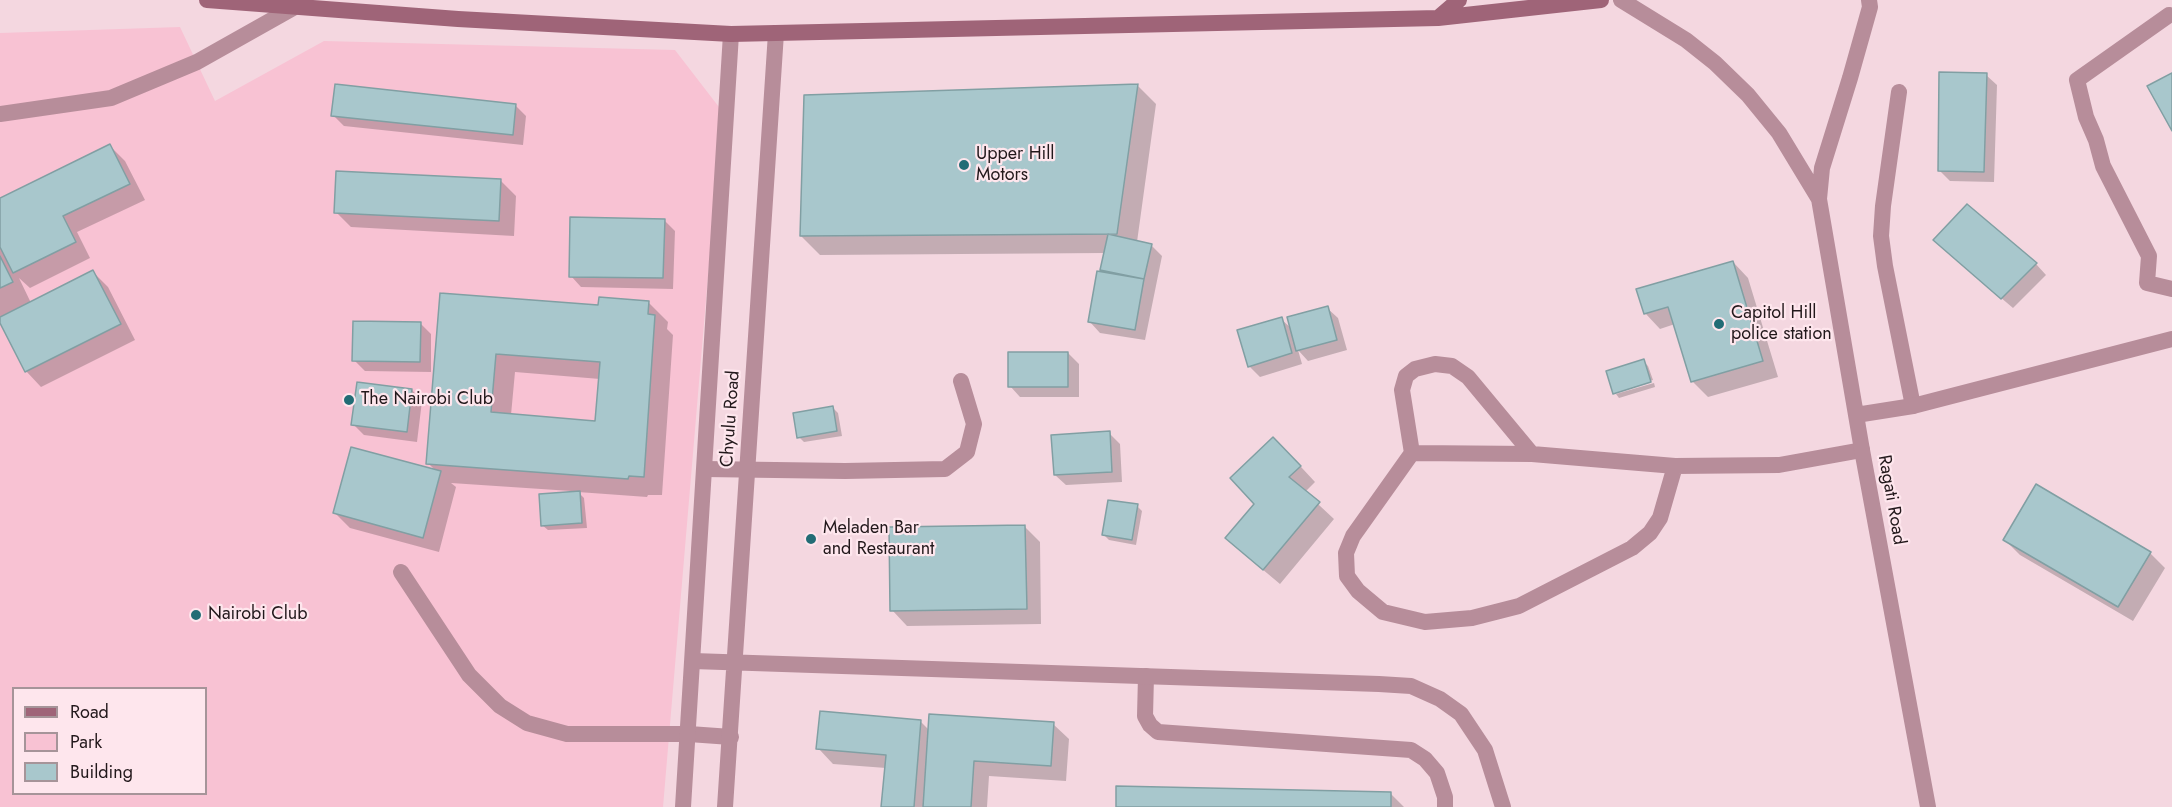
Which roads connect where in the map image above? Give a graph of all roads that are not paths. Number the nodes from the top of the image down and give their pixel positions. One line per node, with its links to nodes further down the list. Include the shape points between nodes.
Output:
1 (207, 0): 6 (main road)
2 (1459, 0): 8 (main road)
3 (1601, 0): 8 (main road)
4 (1620, 0): 13 (street, Ragati Road, via 1686,40 1748,95 1779,132)
5 (1869, 0): 13 (street, Ragati Road, via 1822,168)
6 (293, 8): 10 (main road); 12 (street, via 197,62 111,98)
7 (2169, 15): 14 (street, via 2077,80 2103,166 2149,256 2147,282)
8 (1438, 18): 9 (main road)
9 (776, 33): 10 (main road); 24 (street, Chyulu Road)
10 (731, 34): 23 (street, Chyulu Road)
11 (1899, 92): 17 (street, via 1881,236)
12 (0, 114)
13 (1819, 199): 18 (street, Ragati Road)
14 (2172, 289)
15 (2172, 339): 17 (street)
16 (961, 381): 24 (street, via 974,424 967,452 945,469)
17 (1913, 406): 18 (street)
18 (1856, 415): 19 (street, Ragati Road)
19 (1862, 450): 22 (street, via 1779,465); 35 (street, Ragati Road)
20 (1412, 453): 21 (street); 21 (street, via 1402,390 1406,376 1415,369 1435,364 1452,366 1468,377); 22 (street, via 1353,536 1346,553 1347,576 1383,612 1425,622 1472,618 1519,606 1632,548 1660,518)
21 (1532, 453): 22 (street)
22 (1675, 466)
23 (705, 469): 24 (street); 26 (street, Chyulu Road)
24 (747, 471): 27 (street, Chyulu Road)
25 (401, 572): 29 (street, via 469,675 500,706 527,723 567,734)
26 (693, 661): 27 (street); 29 (street, Chyulu Road)
27 (734, 663): 28 (street); 30 (street, Chyulu Road)
28 (1146, 676): 33 (street, via 1145,716 1158,732 1412,750 1437,773); 34 (street, via 1411,686 1461,714 1485,750)
29 (689, 734): 30 (street); 31 (street, Chyulu Road)
30 (731, 737): 32 (street, Chyulu Road)
31 (683, 807)
32 (725, 807)
33 (1445, 807)
34 (1503, 807)
35 (1928, 807)

